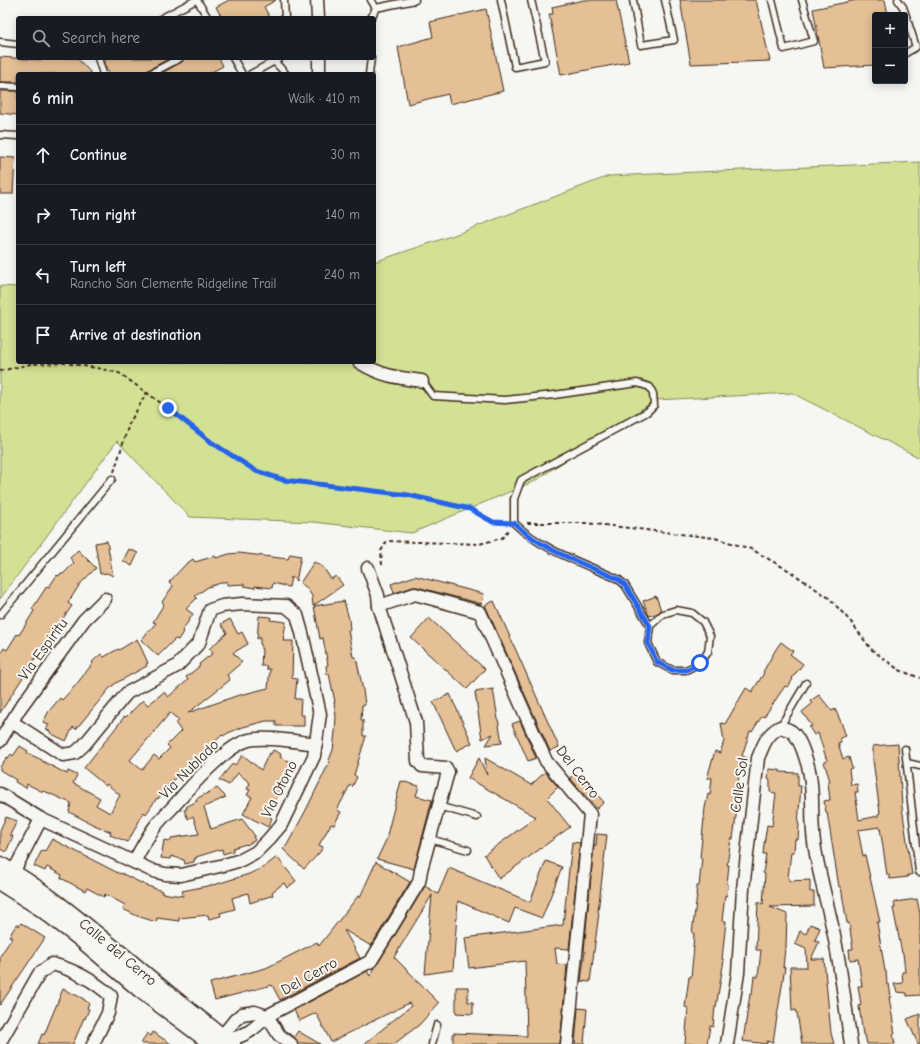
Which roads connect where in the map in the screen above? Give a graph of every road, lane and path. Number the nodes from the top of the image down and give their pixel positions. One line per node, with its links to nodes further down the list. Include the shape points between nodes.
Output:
1 (197, 0): 14 (lane); 15 (lane)
2 (284, 0): 16 (lane)
3 (316, 0): 17 (street)
4 (371, 0): 13 (lane)
5 (416, 0): 13 (lane)
6 (501, 0): 7 (lane, via 515,67 545,61)
7 (531, 0)
8 (633, 0): 9 (lane, via 641,45 674,40)
9 (665, 0)
10 (772, 0): 11 (lane, via 784,49 814,41)
11 (802, 0)
12 (898, 0): 21 (lane, via 903,7 916,47)
13 (376, 8): 18 (lane)
14 (166, 16)
15 (207, 16)
16 (285, 16)
17 (318, 16)
18 (372, 16)
19 (0, 42): 20 (lane)
20 (16, 44)
21 (908, 52)
22 (99, 60): 29 (lane)
23 (176, 60): 30 (lane)
24 (234, 60): 31 (lane)
25 (275, 60): 32 (lane)
26 (278, 60): 33 (lane)
27 (319, 60): 34 (street)
28 (371, 60): 35 (lane)
29 (102, 72)
30 (154, 72)
31 (241, 72)
32 (254, 72)
33 (285, 72)
34 (319, 72)
35 (369, 72)
36 (0, 86): 37 (lane)
37 (16, 87)
38 (0, 134): 39 (lane)
39 (16, 136)
40 (31, 364): 43 (path)
41 (71, 364): 45 (path, via 119,373)
42 (363, 364): 44 (street, via 372,370 398,378)
43 (0, 371)
44 (422, 381): 47 (lane, via 432,396 505,400 637,383 650,387 654,405 647,412 521,480 514,499)
45 (147, 392): 46 (path, via 129,424); 47 (path, via 211,442 256,471 284,480 408,495 470,509 493,522)
46 (112, 478): 52 (lane)
47 (514, 523): 48 (path, via 502,538 479,544 387,541 381,551); 53 (lane, via 525,534 546,547 618,579 625,585); 54 (path, via 586,523 715,538 751,549 829,598 871,648 899,670)
48 (382, 565)
49 (368, 568): 51 (street, Del Cerro)
50 (105, 599): 56 (street, Via Espiritu, via 84,620)
51 (379, 606): 64 (street, Del Cerro, via 416,722 418,761 422,766 448,770); 80 (street, Del Cerro, via 415,594 480,612 546,761 590,814)
52 (0, 615)
53 (650, 626): 53 (lane, via 648,643 657,662 672,670 686,670 700,663 708,652 710,636 703,622 692,613 676,610 663,614)
54 (920, 678)
55 (806, 683): 57 (lane)
56 (12, 722): 58 (street, Via Espiritu); 59 (street, Via Otono, via 63,755 75,753 127,693 177,666 199,643 210,610 242,604 286,606 297,615 320,714)
57 (780, 727): 81 (street, Calle Sol, via 771,732 758,758 743,882 738,973); 82 (street, via 790,730 795,735 808,767 813,793 814,840 834,937)
58 (0, 742)
59 (316, 744): 70 (street, Via Nublado, via 292,740 249,740 235,747 154,827); 70 (street, Via Otono, via 314,756 281,825 256,852 241,860 181,875 153,871)
60 (905, 749): 61 (lane)
61 (907, 763): 62 (lane); 69 (lane)
62 (920, 766)
63 (0, 794): 66 (street)
64 (438, 806): 65 (lane); 67 (street, Del Cerro)
65 (477, 817)
66 (41, 819): 70 (street, Via Otono); 72 (street, via 17,864)
67 (430, 838): 68 (lane); 73 (street, Del Cerro, via 419,882 371,961)
68 (468, 850)
69 (918, 851): 71 (lane)
70 (134, 862)
71 (919, 872)
72 (2, 875): 76 (main road, Calle del Cerro, via 146,994)
73 (267, 1016): 76 (street, Del Cerro, via 258,1026); 76 (street, via 255,1012 242,1014 228,1030); 78 (street, via 278,1035)
74 (437, 1025): 79 (lane)
75 (0, 1042): 77 (street, via 39,974 52,964 70,969 111,996 108,1013)
76 (224, 1043)
77 (93, 1044)
78 (291, 1044)
79 (432, 1044)
80 (567, 1044)
81 (727, 1044)
82 (851, 1044)

